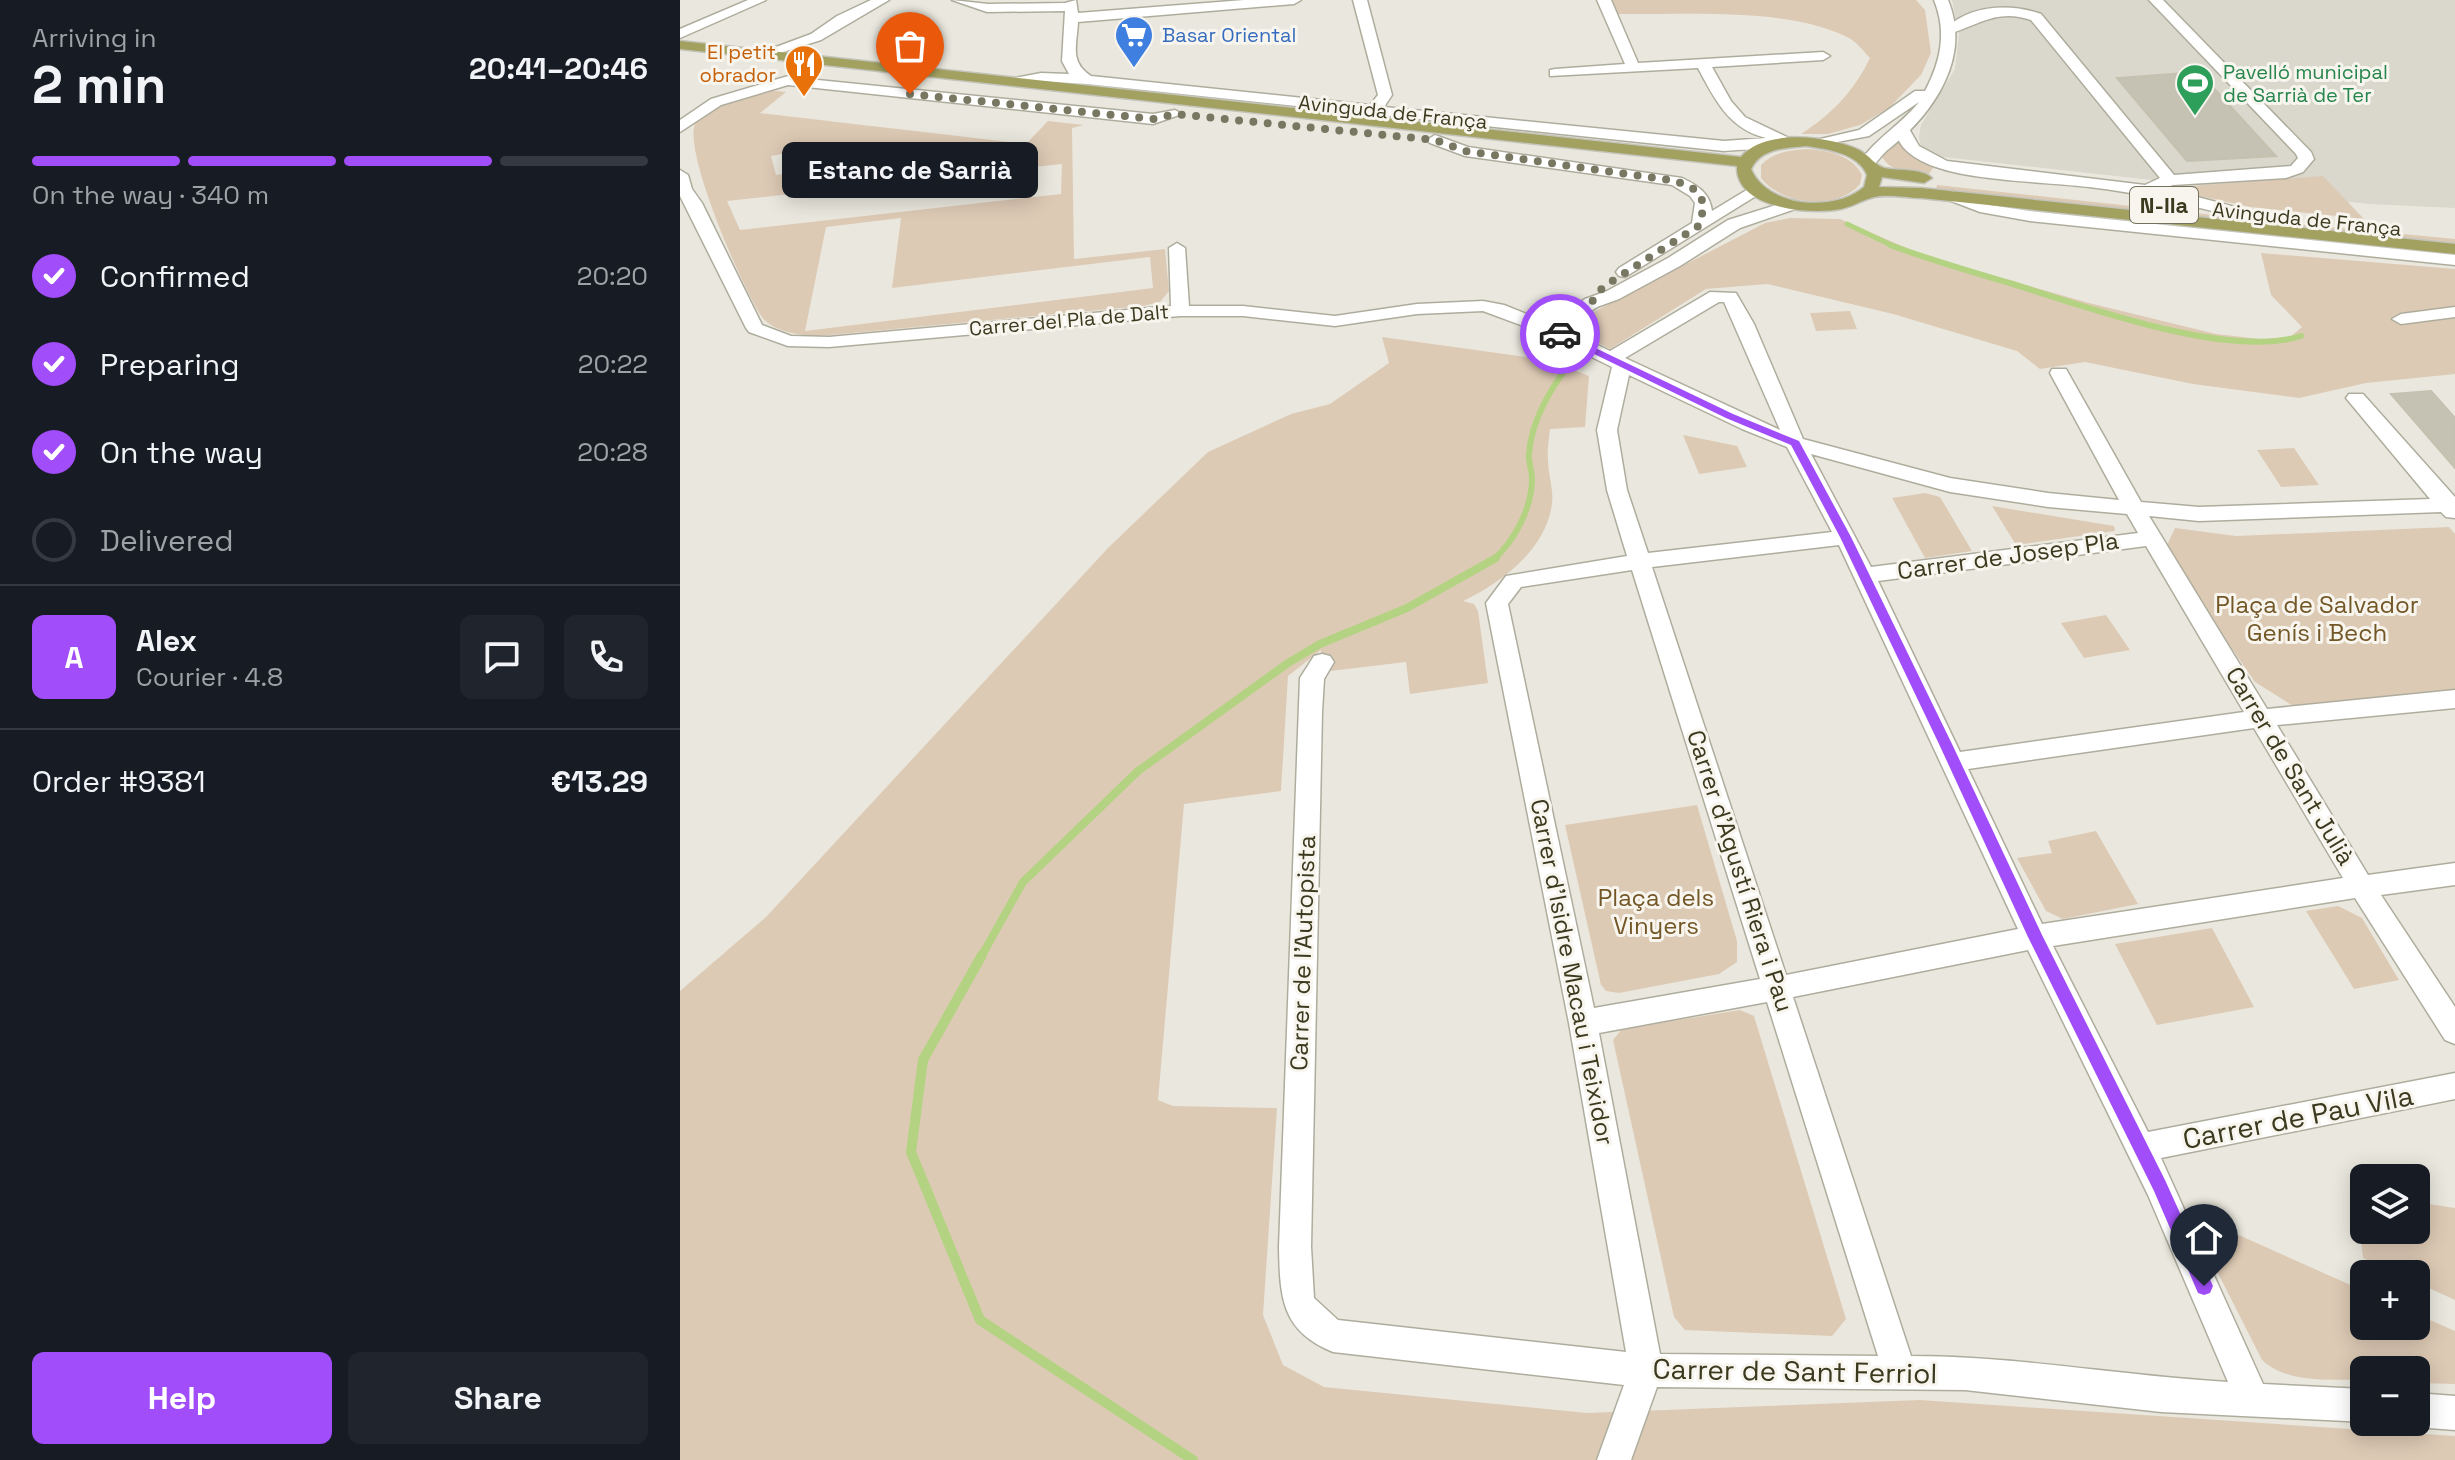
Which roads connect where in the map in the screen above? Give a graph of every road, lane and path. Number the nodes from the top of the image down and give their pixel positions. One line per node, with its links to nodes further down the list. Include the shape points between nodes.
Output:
1 (759, 0): 12 (street)
2 (882, 0): 14 (street, via 816,37)
3 (959, 0): 10 (street, via 987,8)
4 (1294, 0): 9 (street)
5 (1360, 0): 26 (street, via 1385,95)
6 (1604, 0): 18 (street)
7 (2156, 0): 39 (street, via 2306,159 2297,169 2252,176)
8 (1943, 1): 11 (street)
9 (1221, 3): 10 (street)
10 (1072, 8): 21 (street, via 1069,61 1072,70)
11 (1952, 29): 24 (street); 39 (street, via 1988,11 2036,17)
12 (680, 34)
13 (680, 45): 14 (main road, Avinguda de França)
14 (764, 54): 23 (main road, Avinguda de França)
15 (1823, 56): 17 (street)
16 (680, 58): 19 (main road, Avinguda de França)
17 (1703, 63): 18 (street); 28 (street)
18 (1633, 67): 20 (street)
19 (815, 73): 22 (street, Avinguda de França); 25 (main road, Avinguda de França)
20 (1555, 73)
21 (1087, 80): 23 (street, Avinguda de França, via 1041,77); 26 (street, Avinguda de França)
22 (790, 81): 25 (street, Avinguda de França); 29 (street, via 716,102)
23 (1014, 82): 37 (main road, Avinguda de França)
24 (1935, 83): 30 (street, via 1924,109); 33 (street, via 1864,133)
25 (934, 91): 27 (street, Avinguda de França, via 1153,119)
26 (1375, 109): 35 (street, Avinguda de França)
27 (1175, 114): 31 (main road, Avinguda de França)
28 (1732, 117): 32 (street, via 1761,132); 35 (street)
29 (680, 127)
30 (1903, 130): 36 (street, via 1874,150); 38 (street, via 1906,141 1923,157)
31 (1435, 140): 37 (main road, Avinguda de França); 47 (street, Avinguda de França, via 1465,151 1676,181 1701,197)
32 (1801, 142): 33 (main road, N-IIa); 34 (main road, N-IIa)
33 (1821, 143): 36 (main road, N-IIa, via 1850,151)
34 (1773, 144): 35 (street, Avinguda de França); 37 (main road, N-IIa)
35 (1729, 146)
36 (1870, 167): 41 (main road, Avinguda de França / N-IIa); 44 (main road, via 1874,181)
37 (1744, 168): 43 (main road, N-IIa)
38 (2021, 177): 41 (street); 42 (street)
39 (2170, 180): 42 (street)
40 (681, 185): 53 (street, Carrer del Pla de Dalt, via 755,328 788,341 829,342)
41 (1956, 190): 44 (main road, Avinguda de França / N-IIa); 46 (main road, Avinguda de França / N-IIa); 50 (main road, Avinguda de França / N-IIa); 51 (street, Avinguda de França, via 1986,209 2030,216)
42 (2146, 190): 46 (street, via 2202,199)
43 (1756, 191): 45 (main road, N-IIa); 47 (street)
44 (1868, 192): 45 (main road, N-IIa, via 1836,205)
45 (1792, 205): 52 (street, via 1734,224 1674,262)
46 (2240, 213): 48 (main road, Avinguda de França / N-IIa)
47 (1700, 225): 52 (street, via 1603,287)
48 (2455, 234)
49 (1177, 248): 53 (street)
50 (2455, 249)
51 (2455, 260)
52 (1591, 303): 56 (street)
53 (1180, 311): 56 (street, Carrer del Pla de Dalt, via 1243,311 1335,321 1483,306)
54 (2455, 312): 55 (street)
55 (2401, 319)
56 (1551, 330): 57 (street, Carrer del Pla de Dalt)
57 (1616, 362): 60 (street, Carrer del Pla de Dalt); 60 (street, via 1716,296 1730,297); 65 (street, Carrer d'Agustí Riera i Pau, via 1607,430 1617,490)
58 (2059, 373): 62 (street, Carrer de Sant Julià)
59 (2356, 398): 61 (street)
60 (1795, 443): 62 (street, Carrer del Pla de Dalt, via 1950,485); 63 (street)
61 (2452, 508): 62 (street, Carrer del Pla de Dalt)
62 (2135, 510): 64 (street, Carrer de Sant Julià)
63 (1846, 537): 65 (street); 66 (street)
64 (2153, 538): 66 (street, Carrer de Josep Pla); 69 (street, Carrer de Sant Julià)
65 (1642, 561): 74 (street, Carrer d'Agustí Riera i Pau); 75 (street, Carrer d'Isidre Macau i Teixidor, via 1514,581 1497,603)
66 (1864, 575): 70 (street)
67 (1322, 662): 79 (street, Carrer de l'Autopista, via 1312,678 1310,712)
68 (2455, 699): 69 (street)
69 (2262, 718): 70 (street); 72 (street, Carrer de Sant Julià)
70 (1954, 762): 73 (street)
71 (2455, 874): 72 (street)
72 (2362, 887): 73 (street); 76 (street, Carrer de Sant Julià)
73 (2035, 937): 74 (street); 78 (street)
74 (1777, 988): 75 (street); 81 (street, Carrer d'Agustí Riera i Pau)
75 (1583, 1023): 80 (street, Carrer d'Isidre Macau i Teixidor)
76 (2455, 1031)
77 (2455, 1086): 78 (street, Carrer de Pau Vila)
78 (2140, 1148): 82 (street)
79 (1295, 1247): 80 (street, Carrer de Sant Ferriol, via 1297,1302 1310,1322 1333,1336)
80 (1646, 1370): 81 (street, Carrer de Sant Ferriol); 86 (street)
81 (1900, 1374): 82 (street, Carrer de Sant Ferriol, via 1965,1373 2161,1395)
82 (2252, 1398): 83 (street, Carrer de Sant Ferriol)
83 (2350, 1405)
84 (2430, 1411): 85 (street)
85 (2455, 1413)
86 (1614, 1460)

